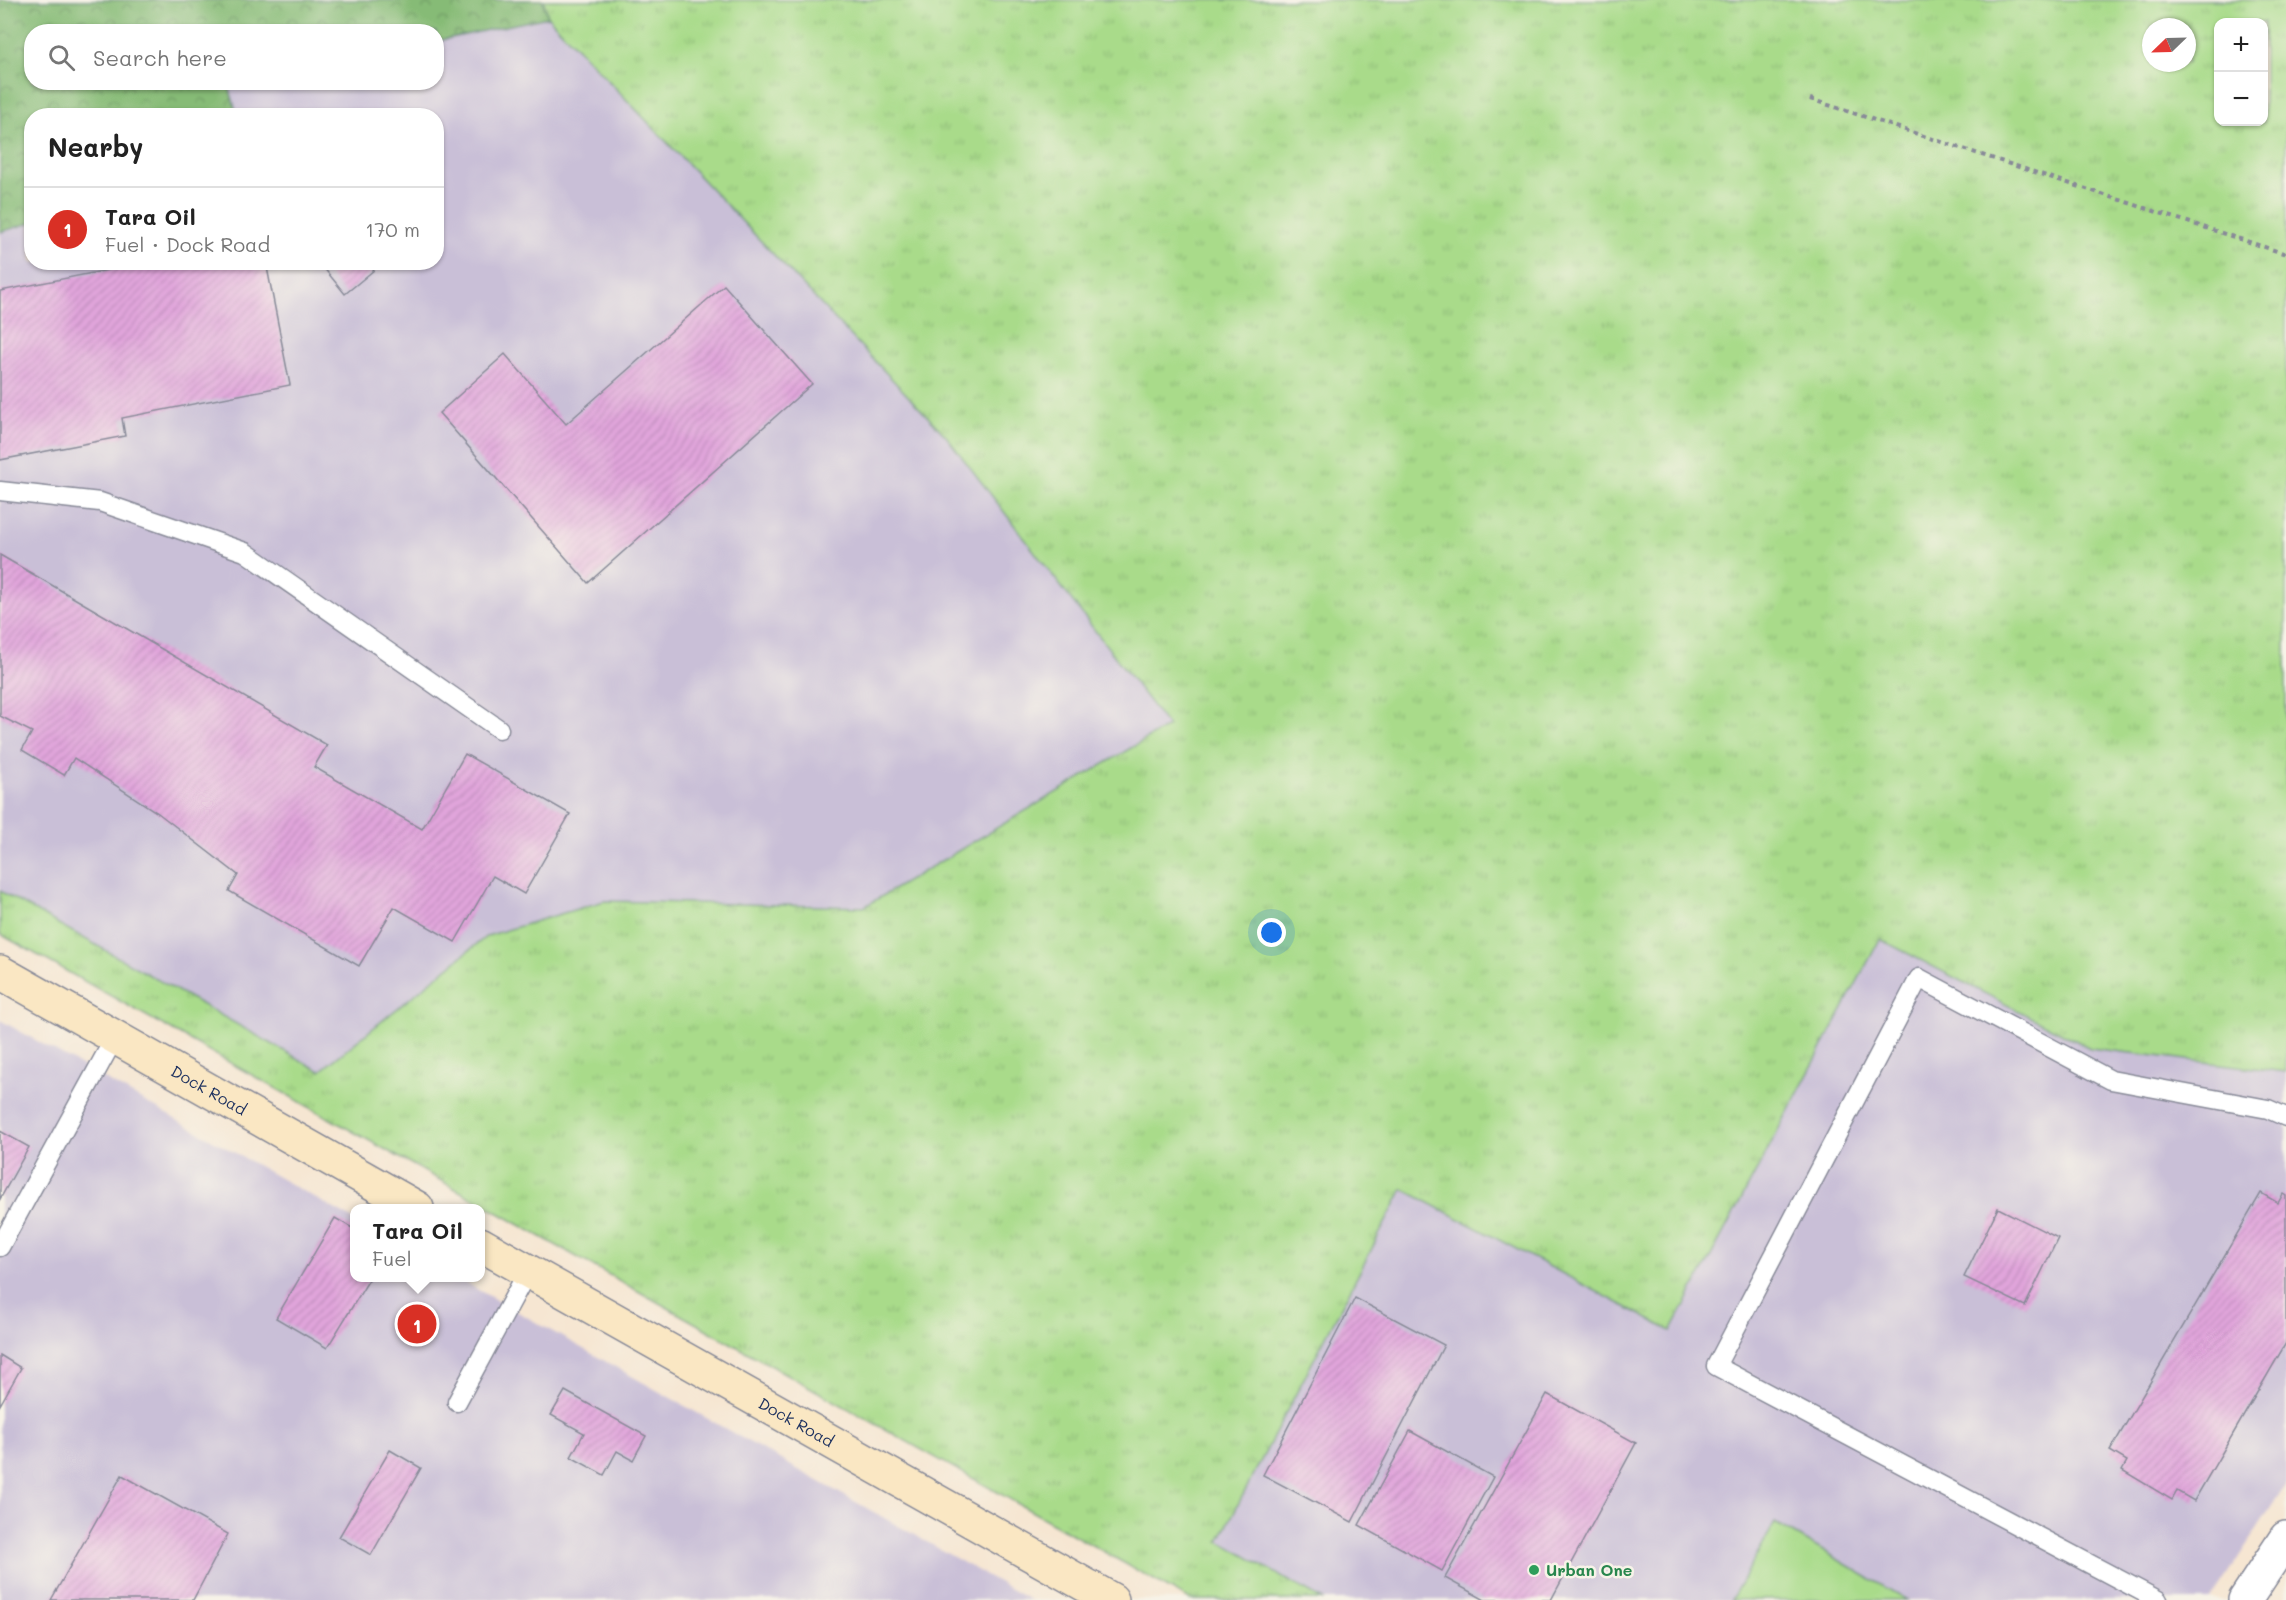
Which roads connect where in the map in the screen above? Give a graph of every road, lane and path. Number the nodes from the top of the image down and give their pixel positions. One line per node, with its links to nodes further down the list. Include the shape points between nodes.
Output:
1 (1810, 99): 2 (path)
2 (2286, 254)
3 (0, 491): 4 (lane, via 100,502 245,552)
4 (500, 729)
5 (0, 972): 6 (main road, Dock Road)
6 (115, 1037): 8 (main road, Dock Road); 9 (lane)
7 (2286, 1117): 15 (lane, via 2268,1109 2111,1080 1919,978 1716,1366)
8 (408, 1204)
9 (0, 1247)
10 (485, 1248): 11 (main road, Dock Road)
11 (528, 1272): 12 (lane); 14 (main road, Dock Road)
12 (457, 1402)
13 (2286, 1538): 16 (street)
14 (1112, 1600)
15 (2158, 1600)
16 (2245, 1600)

